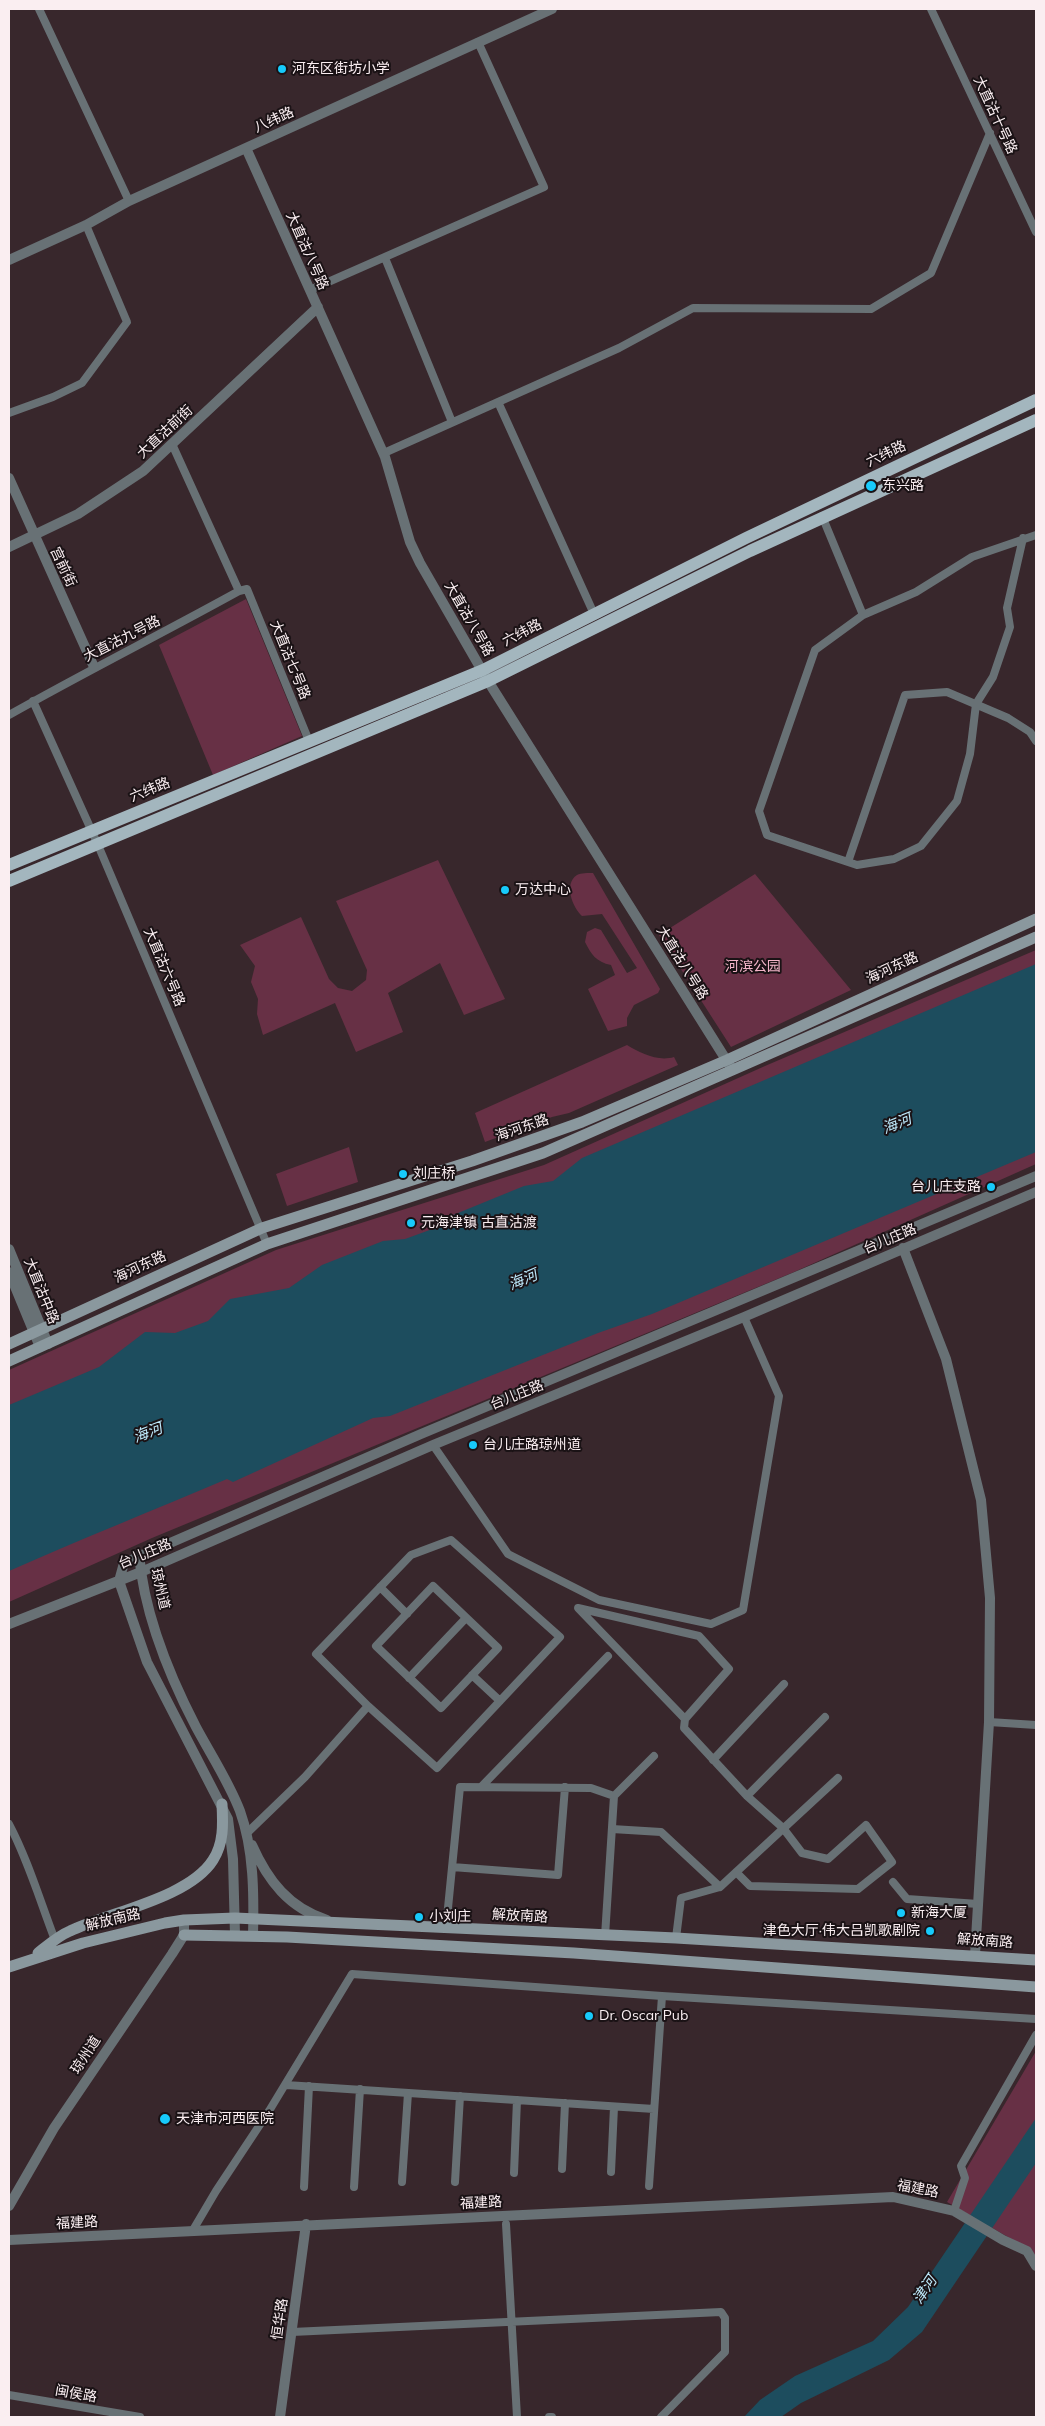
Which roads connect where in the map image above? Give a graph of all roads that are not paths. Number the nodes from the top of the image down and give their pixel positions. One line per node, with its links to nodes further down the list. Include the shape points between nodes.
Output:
1 (39, 9): 7 (street)
2 (552, 9): 4 (street, 八纬路)
3 (931, 9): 5 (street, 大直沽十号路)
4 (478, 42): 6 (street, 八纬路); 10 (street, via 544,188)
5 (990, 133): 9 (street, 大直沽十号路); 15 (street, via 932,273 870,310 693,308 619,348)
6 (246, 148): 7 (street, 八纬路); 12 (street, 大直沽八号路)
7 (129, 201): 8 (street, 八纬路)
8 (86, 225): 11 (street, 八纬路); 16 (street, via 127,322 82,383)
9 (1036, 232)
10 (385, 258): 12 (street); 18 (street)
11 (9, 260)
12 (310, 290): 13 (street, 大直沽八号路)
13 (318, 307): 19 (street, 大直沽前街); 20 (street, 大直沽八号路)
14 (1036, 400): 28 (main road, 六纬路)
15 (498, 402): 18 (street); 28 (street)
16 (9, 412)
17 (1036, 420): 22 (main road, 六纬路)
18 (452, 422): 20 (street)
19 (172, 444): 24 (street, 大直沽前街, via 143,471 78,514); 27 (street, 大直沽七号路)
20 (384, 453): 31 (street, 大直沽八号路, via 410,542)
21 (9, 478): 24 (street, 宫前街)
22 (822, 516): 29 (street); 31 (main road, 六纬路)
23 (1036, 535): 25 (street)
24 (34, 536): 26 (street, 大直沽前街); 30 (street, 宫前街)
25 (1023, 538): 29 (street, via 972,557 916,592); 33 (street, via 1007,608 1010,627 992,677)
26 (9, 547)
27 (243, 590): 30 (street, 大直沽九号路); 35 (street, 大直沽七号路)
28 (594, 614): 31 (main road, 六纬路)
29 (863, 614): 39 (street, via 815,650 759,811 767,836)
30 (94, 667): 32 (street, 大直沽九号路)
31 (485, 675): 35 (main road, 六纬路); 38 (main road, 六纬路); 44 (street, 大直沽八号路)
32 (33, 701): 34 (street, 大直沽九号路); 37 (street, 大直沽六号路)
33 (976, 704): 36 (street, via 1008,718 1030,732); 39 (street, via 970,754 957,801 921,846 894,859 857,865); 39 (street, via 947,692 905,695)
34 (9, 715)
35 (309, 741): 37 (main road, 六纬路)
36 (1036, 741)
37 (91, 830): 38 (street, 大直沽六号路); 40 (main road, 六纬路)
38 (98, 845): 41 (main road, 六纬路); 48 (street, 大直沽六号路)
39 (848, 862)
40 (9, 865)
41 (9, 881)
42 (1036, 919): 44 (main road, 海河东路)
43 (1036, 937): 45 (main road)
44 (727, 1060): 45 (street, 大直沽八号路); 48 (main road, 海河东路, via 543,1137)
45 (733, 1071): 49 (main road, via 543,1153)
46 (1036, 1176): 59 (street, 台儿庄路)
47 (1036, 1192): 50 (street, 台儿庄路)
48 (262, 1228): 49 (street, 大直沽六号路); 54 (main road, 海河东路)
49 (267, 1244): 56 (main road)
50 (903, 1248): 53 (street, 台儿庄路); 74 (street, via 946,1359 981,1500 990,1598)
51 (9, 1249): 54 (street, 大直沽中路)
52 (9, 1272): 54 (street, 大直沽中路)
53 (744, 1317): 58 (street, 台儿庄路); 58 (street, via 779,1396 743,1610 711,1624 599,1600 508,1554)
54 (38, 1331): 55 (main road, 海河东路); 56 (street, 大直沽中路)
55 (9, 1344)
56 (44, 1345): 57 (main road)
57 (9, 1361)
58 (433, 1445): 60 (street, 台儿庄路)
59 (139, 1554): 60 (street, 琼州道); 61 (street, 琼州道, via 124,1563)
60 (141, 1572): 61 (street, 台儿庄路); 87 (street, 琼州道, via 147,1604 179,1690 235,1800)
61 (118, 1580): 65 (street, 台儿庄路); 83 (street, via 147,1662)
62 (380, 1588): 63 (street); 70 (street, via 411,1555 451,1540 560,1637); 71 (street, via 316,1654)
63 (407, 1614): 64 (street, via 433,1586); 68 (street, via 376,1646)
64 (466, 1618): 67 (street, via 498,1648); 68 (street)
65 (9, 1624)
66 (608, 1656): 79 (street)
67 (472, 1676): 68 (street, via 441,1708); 70 (street)
68 (409, 1678)
69 (784, 1684): 77 (street)
70 (500, 1701): 71 (street, via 438,1768)
71 (368, 1706): 87 (street, via 305,1777)
72 (824, 1717): 82 (street)
73 (685, 1719): 73 (street, via 618,1650 578,1608 699,1636 729,1669); 77 (street, via 684,1728)
74 (989, 1722): 75 (street); 92 (street)
75 (1036, 1725)
76 (654, 1756): 81 (street)
77 (714, 1760): 82 (street)
78 (838, 1778): 85 (street)
79 (481, 1787): 80 (street); 88 (street, via 460,1787)
80 (565, 1787): 81 (street, via 591,1788); 88 (street, via 558,1875)
81 (614, 1796): 86 (street)
82 (747, 1796): 85 (street)
83 (222, 1804): 93 (street, via 231,1829); 103 (main road, via 220,1842 212,1861 198,1877 168,1894 78,1927)
84 (9, 1824): 103 (street, via 21,1847)
85 (783, 1828): 89 (street); 89 (street, via 802,1853 828,1858 866,1825 892,1862 858,1889 750,1886)
86 (612, 1829): 91 (street, via 661,1832); 101 (street)
87 (247, 1833): 94 (street, 琼州道); 96 (street, via 264,1870 281,1893 308,1913)
88 (452, 1867): 97 (street)
89 (736, 1872): 91 (street)
90 (893, 1882): 92 (street, via 908,1899)
91 (720, 1887): 102 (street, via 681,1898)
92 (978, 1904): 104 (street)
93 (235, 1918): 94 (main road, 解放南路); 95 (main road, 解放南路); 99 (street)
94 (254, 1918): 96 (main road, 解放南路); 100 (street, 琼州道)
95 (184, 1920): 98 (street); 105 (main road, 解放南路)
96 (331, 1921): 97 (main road, 解放南路)
97 (446, 1928): 101 (main road, 解放南路)
98 (184, 1935): 99 (main road); 129 (street, 琼州道, via 54,2128)
99 (235, 1935): 100 (main road)
100 (253, 1936): 108 (main road, via 593,1954)
101 (605, 1936): 102 (main road, 解放南路)
102 (676, 1938): 104 (main road, 解放南路)
103 (55, 1940): 105 (main road)
104 (975, 1955): 106 (main road, 解放南路)
105 (33, 1957): 107 (main road, 解放南路)
106 (1036, 1960)
107 (9, 1967)
108 (1036, 1987)
109 (662, 1996): 110 (street); 112 (street, via 352,1974); 120 (street)
110 (1036, 2019)
111 (1036, 2035): 130 (street, via 960,2166 965,2178)
112 (286, 2085): 113 (street); 133 (street)
113 (309, 2086): 114 (street); 127 (street)
114 (360, 2089): 115 (street); 128 (street)
115 (408, 2093): 116 (street); 124 (street)
116 (460, 2096): 117 (street); 125 (street)
117 (518, 2100): 118 (street); 123 (street)
118 (565, 2103): 119 (street); 121 (street)
119 (614, 2107): 120 (street); 122 (street)
120 (654, 2109): 126 (street)
121 (562, 2170)
122 (611, 2172)
123 (514, 2173)
124 (402, 2182)
125 (455, 2182)
126 (649, 2186)
127 (304, 2187)
128 (354, 2187)
129 (9, 2206)
130 (954, 2210): 131 (street, 福建路, via 893,2197); 135 (street, 福建路, via 1026,2252)
131 (306, 2224): 133 (street, 福建路); 137 (street, 恒华路)
132 (506, 2224): 136 (street)
133 (193, 2230): 134 (street, 福建路)
134 (9, 2240)
135 (1036, 2266)
136 (511, 2322): 137 (street); 141 (street); 142 (street, via 721,2312 725,2318 725,2352)
137 (292, 2332): 140 (street, 恒华路)
138 (9, 2395): 139 (street, 闽侯路)
139 (140, 2417)
140 (280, 2417)
141 (517, 2417)
142 (661, 2417)

